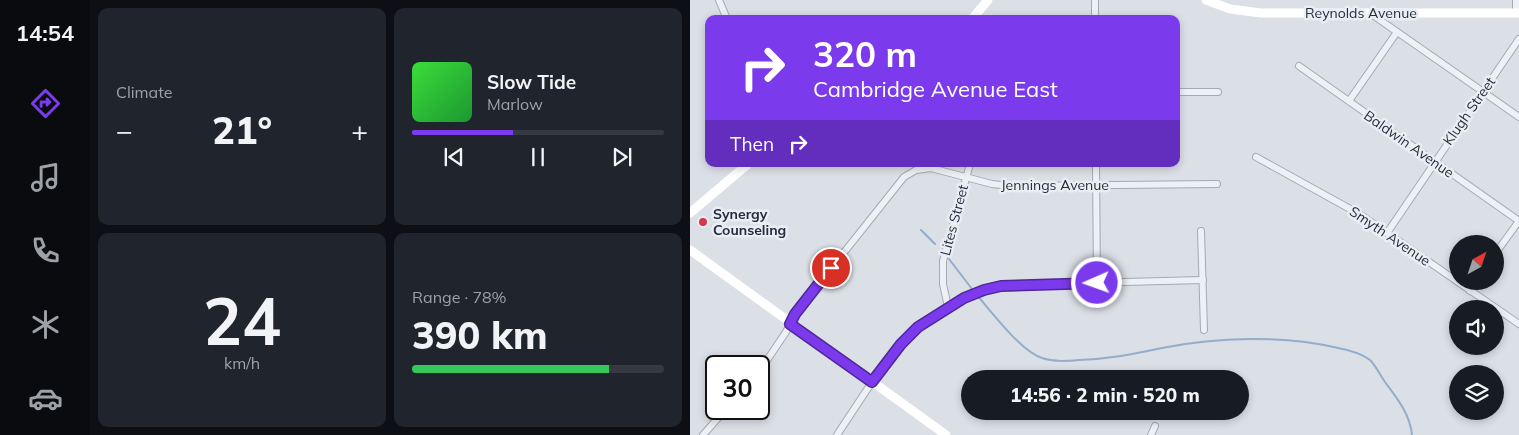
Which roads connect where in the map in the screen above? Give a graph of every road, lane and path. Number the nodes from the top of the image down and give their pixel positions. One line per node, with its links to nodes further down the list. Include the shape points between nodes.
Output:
1 (719, 0): 8 (street)
2 (988, 0): 9 (main road)
3 (1095, 0): 10 (street)
4 (1206, 0): 6 (main road, Reynolds Avenue, via 1252,13)
5 (1516, 0): 7 (street)
6 (1369, 12): 7 (main road, Reynolds Avenue); 11 (street)
7 (1517, 13)
8 (725, 15)
9 (975, 15)
10 (1095, 15)
11 (1397, 32): 16 (street); 17 (street)
12 (1519, 39): 16 (street, Klugh Street)
13 (1299, 66): 17 (street, Baldwin Avenue)
14 (1180, 92): 15 (street)
15 (1218, 92)
16 (1483, 92): 18 (street); 20 (street, Klugh Street)
17 (1349, 101): 20 (street, Baldwin Avenue)
18 (1519, 117)
19 (1256, 157): 30 (street, Smyth Avenue, via 1351,208)
20 (1434, 162): 28 (street, Baldwin Avenue); 30 (street, Klugh Street)
21 (744, 167): 27 (main road)
22 (969, 167): 24 (street, Lites Street)
23 (1096, 167): 26 (street)
24 (966, 177): 26 (street, Jennings Avenue, via 1010,186); 37 (street, Lites Street, via 943,261); 38 (street, Jennings Avenue, via 928,168 906,175)
25 (1217, 184): 26 (street, Jennings Avenue)
26 (1097, 185): 35 (street)
27 (690, 213)
28 (1519, 221): 31 (street)
29 (1201, 231): 34 (street)
30 (1387, 233): 33 (street, Smyth Avenue)
31 (1504, 242)
32 (690, 250): 38 (main road)
33 (1449, 276)
34 (1203, 280): 35 (street); 40 (street)
35 (1097, 283): 37 (street, via 1001,286 973,294)
36 (1470, 290): 39 (street, Smyth Avenue)
37 (948, 307): 42 (street, via 910,333)
38 (790, 324): 41 (street, Jennings Avenue); 42 (main road)
39 (1519, 324)
40 (1204, 330)
41 (770, 356)
42 (872, 382): 46 (street); 47 (main road)
43 (716, 420): 45 (street)
44 (1156, 426): 48 (street)
45 (703, 435)
46 (837, 435)
47 (946, 435)
48 (1151, 435)

